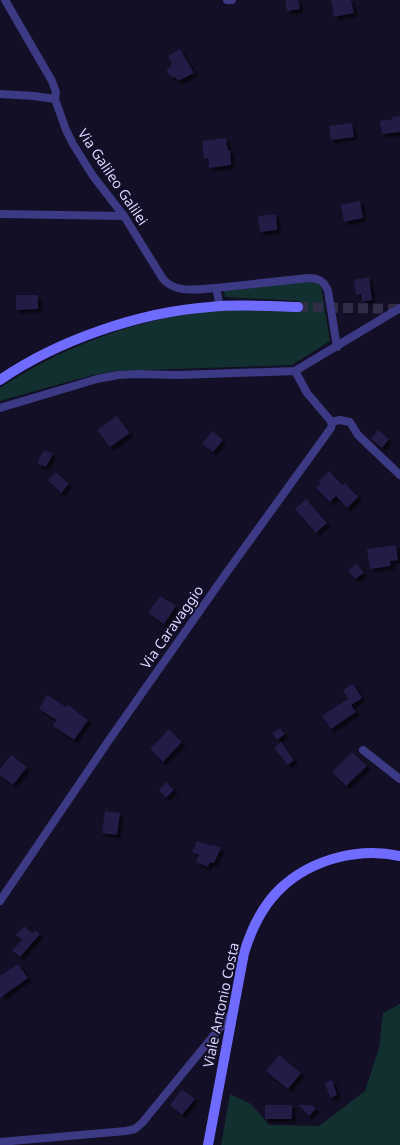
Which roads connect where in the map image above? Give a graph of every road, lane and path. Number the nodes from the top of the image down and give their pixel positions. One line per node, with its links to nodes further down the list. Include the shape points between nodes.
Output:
1 (5, 0): 5 (street, Via Galileo Galilei, via 52,81)
2 (227, 0): 3 (street)
3 (232, 0)
4 (0, 94): 5 (street)
5 (55, 99): 7 (street, Via Galileo Galilei, via 76,150)
6 (0, 214): 7 (street)
7 (124, 216): 8 (street, Via Galileo Galilei, via 168,284 183,289)
8 (216, 288): 9 (street); 12 (street, Via Galileo Galilei, via 308,278 320,280 328,291)
9 (220, 306): 10 (main road); 14 (main road, via 161,314 109,328 58,348)
10 (298, 307)
11 (400, 308): 12 (street)
12 (337, 347): 13 (street)
13 (295, 371): 15 (street, via 118,375); 16 (street, via 307,393)
14 (0, 380)
15 (0, 408)
16 (331, 422): 17 (street, via 350,422 358,435); 21 (street, Via Caravaggio, via 331,428 222,578)
17 (400, 475)
18 (363, 750): 19 (street)
19 (400, 779)
20 (400, 856): 22 (main road, Viale Antonio Costa, via 370,853 339,858 307,869 281,888 265,908 249,938)
21 (0, 901)
22 (232, 1013): 23 (street, via 135,1129); 24 (main road, Viale Antonio Costa)
23 (0, 1142)
24 (208, 1145)

